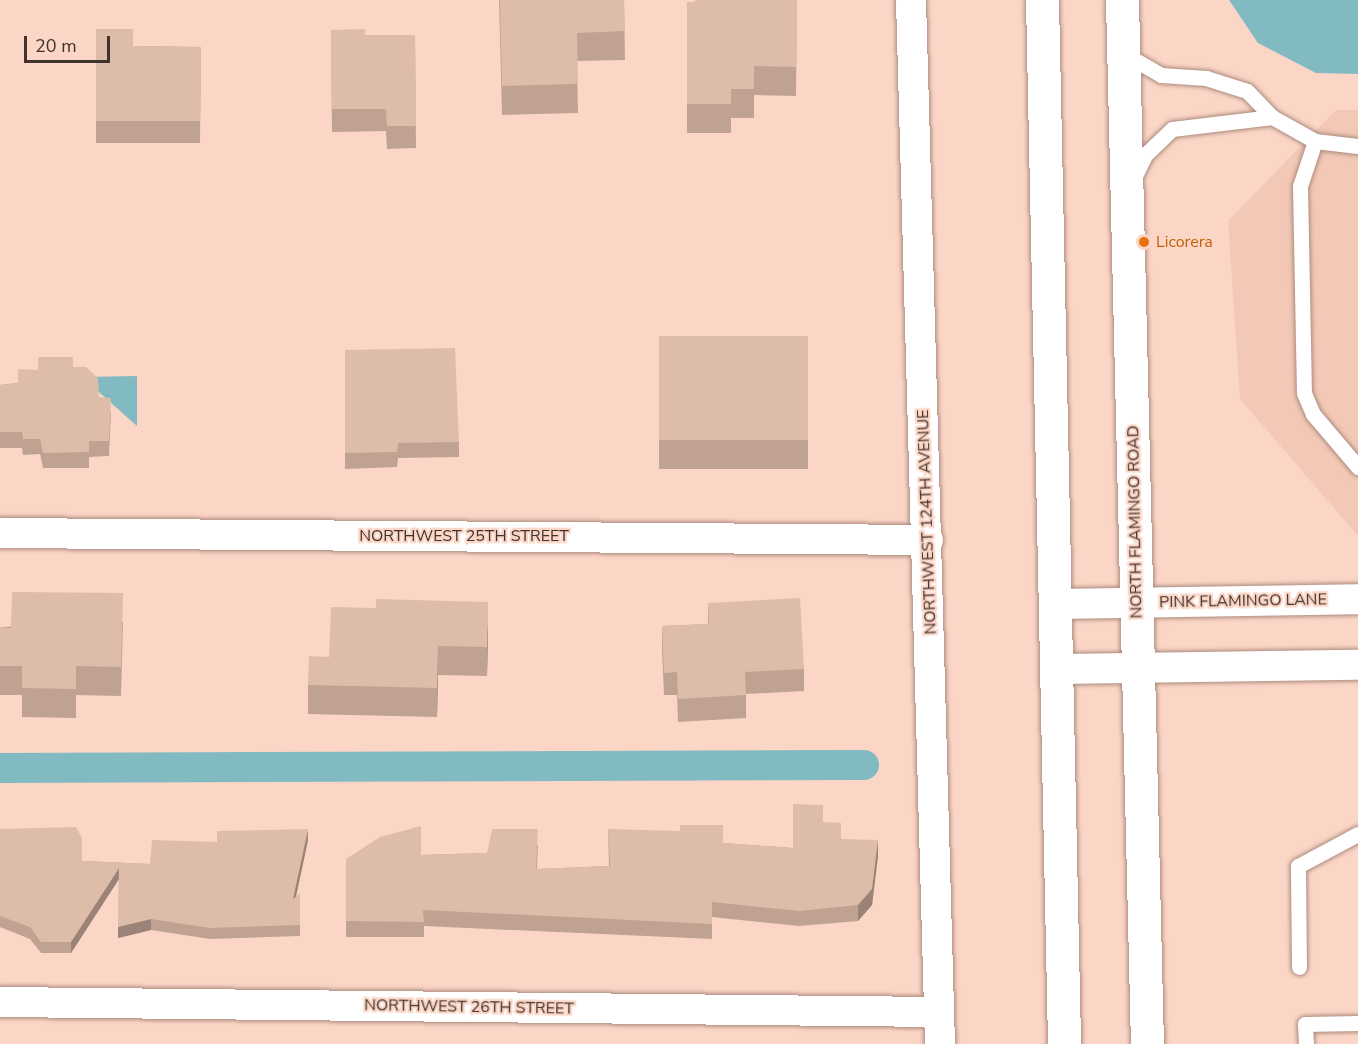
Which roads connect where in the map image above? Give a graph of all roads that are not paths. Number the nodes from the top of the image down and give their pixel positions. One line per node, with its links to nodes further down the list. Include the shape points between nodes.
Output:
1 (911, 0): 11 (street, NORTHWEST 124TH AVENUE)
2 (1042, 0): 14 (highway)
3 (1122, 0): 4 (highway, NORTH FLAMINGO ROAD)
4 (1124, 53): 5 (lane, via 1161,75 1206,78 1247,91); 8 (highway, NORTH FLAMINGO ROAD)
5 (1272, 117): 6 (lane); 8 (lane, via 1172,129 1145,155)
6 (1315, 141): 7 (lane); 9 (lane, via 1300,186 1304,393 1313,414)
7 (1358, 146)
8 (1127, 194): 13 (highway, NORTH FLAMINGO ROAD)
9 (1358, 467)
10 (0, 533): 11 (street, NORTHWEST 25TH STREET)
11 (928, 540): 21 (street, NORTHWEST 124TH AVENUE)
12 (1358, 598): 13 (street, PINK FLAMINGO LANE)
13 (1136, 603): 14 (street, PINK FLAMINGO LANE); 16 (highway, NORTH FLAMINGO ROAD)
14 (1056, 604): 17 (highway)
15 (1358, 665): 16 (street)
16 (1138, 668): 17 (street); 25 (highway, NORTH FLAMINGO ROAD)
17 (1057, 669): 24 (highway)
18 (1358, 834): 19 (lane, via 1298,866)
19 (1299, 967)
20 (0, 1002): 21 (street, NORTHWEST 26TH STREET)
21 (939, 1012): 23 (street, NORTHWEST 124TH AVENUE)
22 (1358, 1023): 26 (lane, via 1305,1024)
23 (940, 1044)
24 (1064, 1044)
25 (1147, 1044)
26 (1306, 1044)

